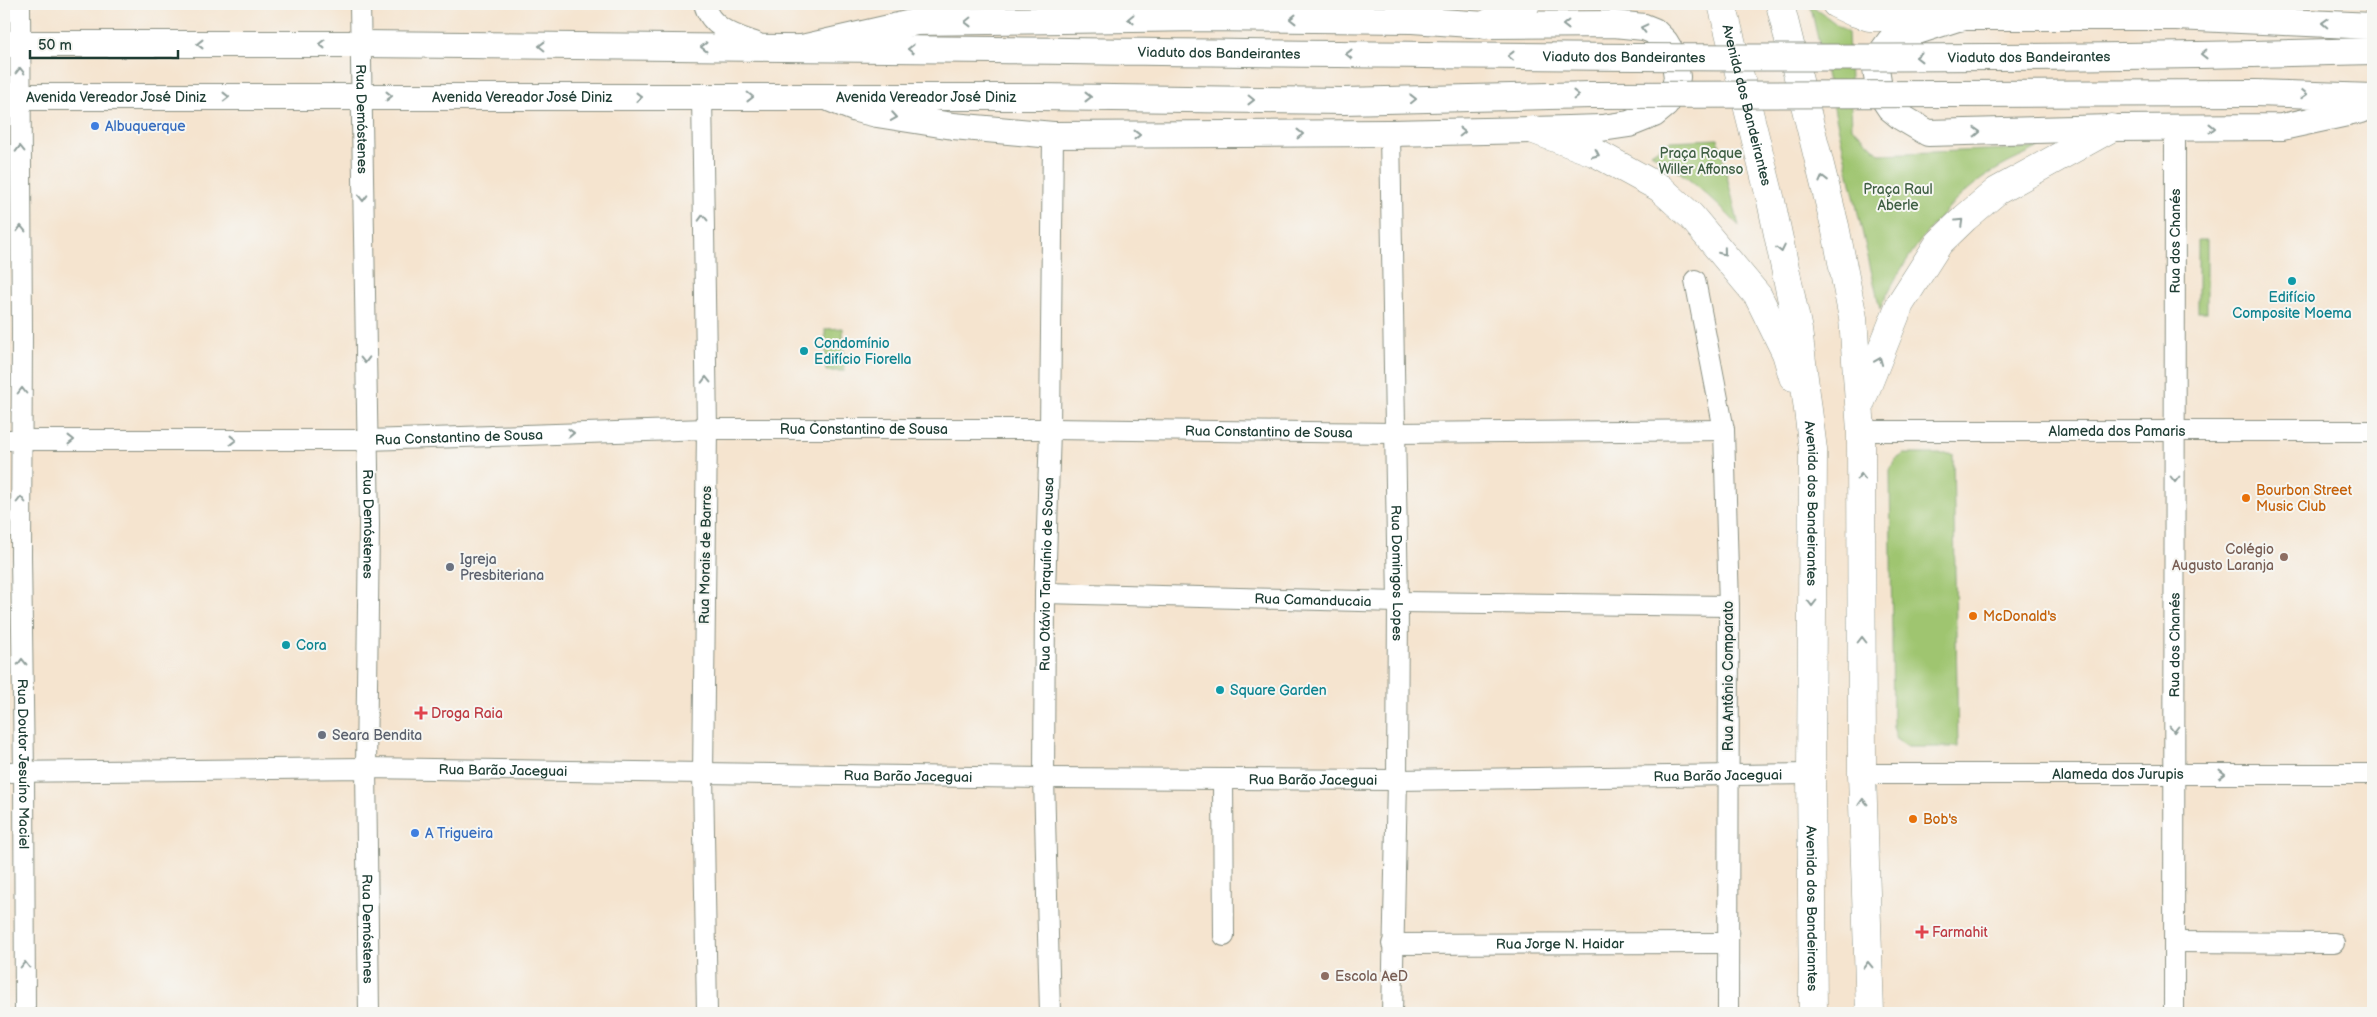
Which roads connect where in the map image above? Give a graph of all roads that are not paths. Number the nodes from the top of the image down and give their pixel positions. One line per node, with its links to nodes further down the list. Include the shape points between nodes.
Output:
1 (20, 4): 15 (street, Rua Doutor Jesuíno Maciel)
2 (360, 4): 16 (street, Rua Demóstenes)
3 (704, 4): 17 (street, via 725,31)
4 (1526, 4): 13 (highway)
5 (1722, 4): 41 (highway, Avenida dos Bandeirantes, one-way to 41, via 1798,330)
6 (1780, 4): 32 (highway, one-way to 6, via 1852,318 1835,226)
7 (1836, 4): 8 (highway, via 1869,17)
8 (1947, 10): 9 (main road); 26 (main road, one-way to 26, via 1890,42 1879,56 1876,69 1880,93 1890,108 1912,126 1928,133)
9 (2176, 10): 14 (main road, one-way to 9)
10 (1202, 11): 11 (main road, one-way to 11); 12 (main road, one-way to 10)
11 (1047, 12): 18 (main road, one-way to 18, via 916,22)
12 (1412, 12): 13 (main road)
13 (1484, 25): 28 (main road, one-way to 13, via 1602,128 1629,124 1654,114 1665,106 1674,92 1677,77 1674,57 1665,42 1654,31 1644,27 1614,24)
14 (2373, 26)
15 (12, 44): 16 (main road, one-way to 15); 22 (street, Rua Doutor Jesuíno Maciel, one-way to 15)
16 (361, 44): 17 (main road, one-way to 16); 20 (street, Rua Demóstenes)
17 (771, 48): 18 (main road)
18 (802, 48): 19 (main road, Viaduto dos Bandeirantes, one-way to 18, bridge, via 2083,57 1627,57)
19 (2373, 51)
20 (362, 96): 21 (main road, Avenida Vereador José Diniz, one-way to 21); 22 (main road, Avenida Vereador José Diniz, one-way to 20); 40 (street, Rua Demóstenes, one-way to 40)
21 (702, 96): 24 (main road, Avenida Vereador José Diniz, one-way to 24); 33 (street, Rua Morais de Barros, one-way to 21)
22 (12, 97): 39 (street, Rua Doutor Jesuíno Maciel, one-way to 22)
23 (2373, 97): 24 (main road, Avenida Vereador José Diniz, one-way to 23, bridge, via 1039,97 1344,101 1592,95 2256,93)
24 (831, 99): 30 (main road, one-way to 30, via 876,114 953,126)
25 (2373, 104): 27 (main road, one-way to 25, via 2282,127 2361,110)
26 (2111, 128): 27 (main road); 32 (highway, one-way to 26, via 1900,304 1939,243 1997,191)
27 (2176, 128): 36 (street, Rua dos Chanés)
28 (1534, 130): 29 (main road, one-way to 28); 41 (highway, one-way to 41, via 1596,153 1660,188 1720,248 1758,296 1786,353)
29 (1390, 133): 30 (main road, one-way to 29); 38 (street, Rua Domingos Lopes)
30 (1054, 135): 34 (street, Rua Otávio Tarquínio de Sousa)
31 (1695, 280): 35 (street, Rua Antônio Comparato)
32 (1860, 418): 36 (street, Alameda dos Pamaris); 50 (highway, one-way to 32)
33 (707, 429): 34 (street, Rua Constantino de Sousa); 40 (street, Rua Constantino de Sousa, one-way to 33); 48 (street, Rua Morais de Barros)
34 (1050, 429): 38 (street, Rua Constantino de Sousa); 42 (street, Rua Otávio Tarquínio de Sousa)
35 (1724, 430): 38 (street, Rua Constantino de Sousa); 44 (street, Rua Antônio Comparato)
36 (2175, 430): 37 (street, Alameda dos Pamaris); 51 (street, Rua dos Chanés, one-way to 51)
37 (2373, 431)
38 (1395, 433): 43 (street, Rua Domingos Lopes)
39 (13, 440): 40 (street, Rua Constantino de Sousa, one-way to 40); 47 (street, Rua Doutor Jesuíno Maciel, one-way to 39, via 21,556)
40 (367, 440): 45 (street, Rua Demóstenes)
41 (1814, 450): 49 (highway, Avenida dos Bandeirantes, one-way to 49)
42 (1044, 593): 43 (street, Rua Camanducaia); 54 (street, Rua Otávio Tarquínio de Sousa)
43 (1398, 602): 44 (street, Rua Camanducaia); 56 (street, Rua Domingos Lopes)
44 (1729, 606): 53 (street, Rua Antônio Comparato)
45 (366, 768): 47 (street, Rua Barão Jaceguai); 48 (street, Rua Barão Jaceguai); 63 (street, Rua Demóstenes)
46 (4, 772): 47 (street, Rua Barão Jaceguai)
47 (24, 772): 62 (street, Rua Doutor Jesuíno Maciel, one-way to 47)
48 (703, 774): 54 (street, Rua Barão Jaceguai); 64 (street, Rua Morais de Barros)
49 (1811, 774): 53 (street, Rua Barão Jaceguai); 68 (highway, Avenida dos Bandeirantes)
50 (1862, 774): 51 (street, Alameda dos Jurupis); 69 (highway, one-way to 50)
51 (2174, 774): 52 (street, Alameda dos Jurupis, one-way to 52); 58 (street, Rua dos Chanés)
52 (2373, 774)
53 (1728, 776): 56 (street, Rua Barão Jaceguai); 59 (street, Rua Antônio Comparato)
54 (1044, 778): 55 (street, Rua Barão Jaceguai); 65 (street, Rua Otávio Tarquínio de Sousa)
55 (1223, 779): 56 (street, Rua Barão Jaceguai); 57 (street)
56 (1397, 780): 61 (street, Rua Domingos Lopes)
57 (1224, 936)
58 (2174, 942): 60 (street); 70 (street, Rua dos Chanés)
59 (1727, 943): 61 (street, Rua Jorge N. Haidar); 67 (street, Rua Antônio Comparato)
60 (2334, 943)
61 (1392, 944): 66 (street, Rua Domingos Lopes)
62 (25, 1013)
63 (369, 1013)
64 (707, 1013)
65 (1050, 1013)
66 (1392, 1013)
67 (1728, 1013)
68 (1813, 1013)
69 (1870, 1013)
70 (2174, 1013)

